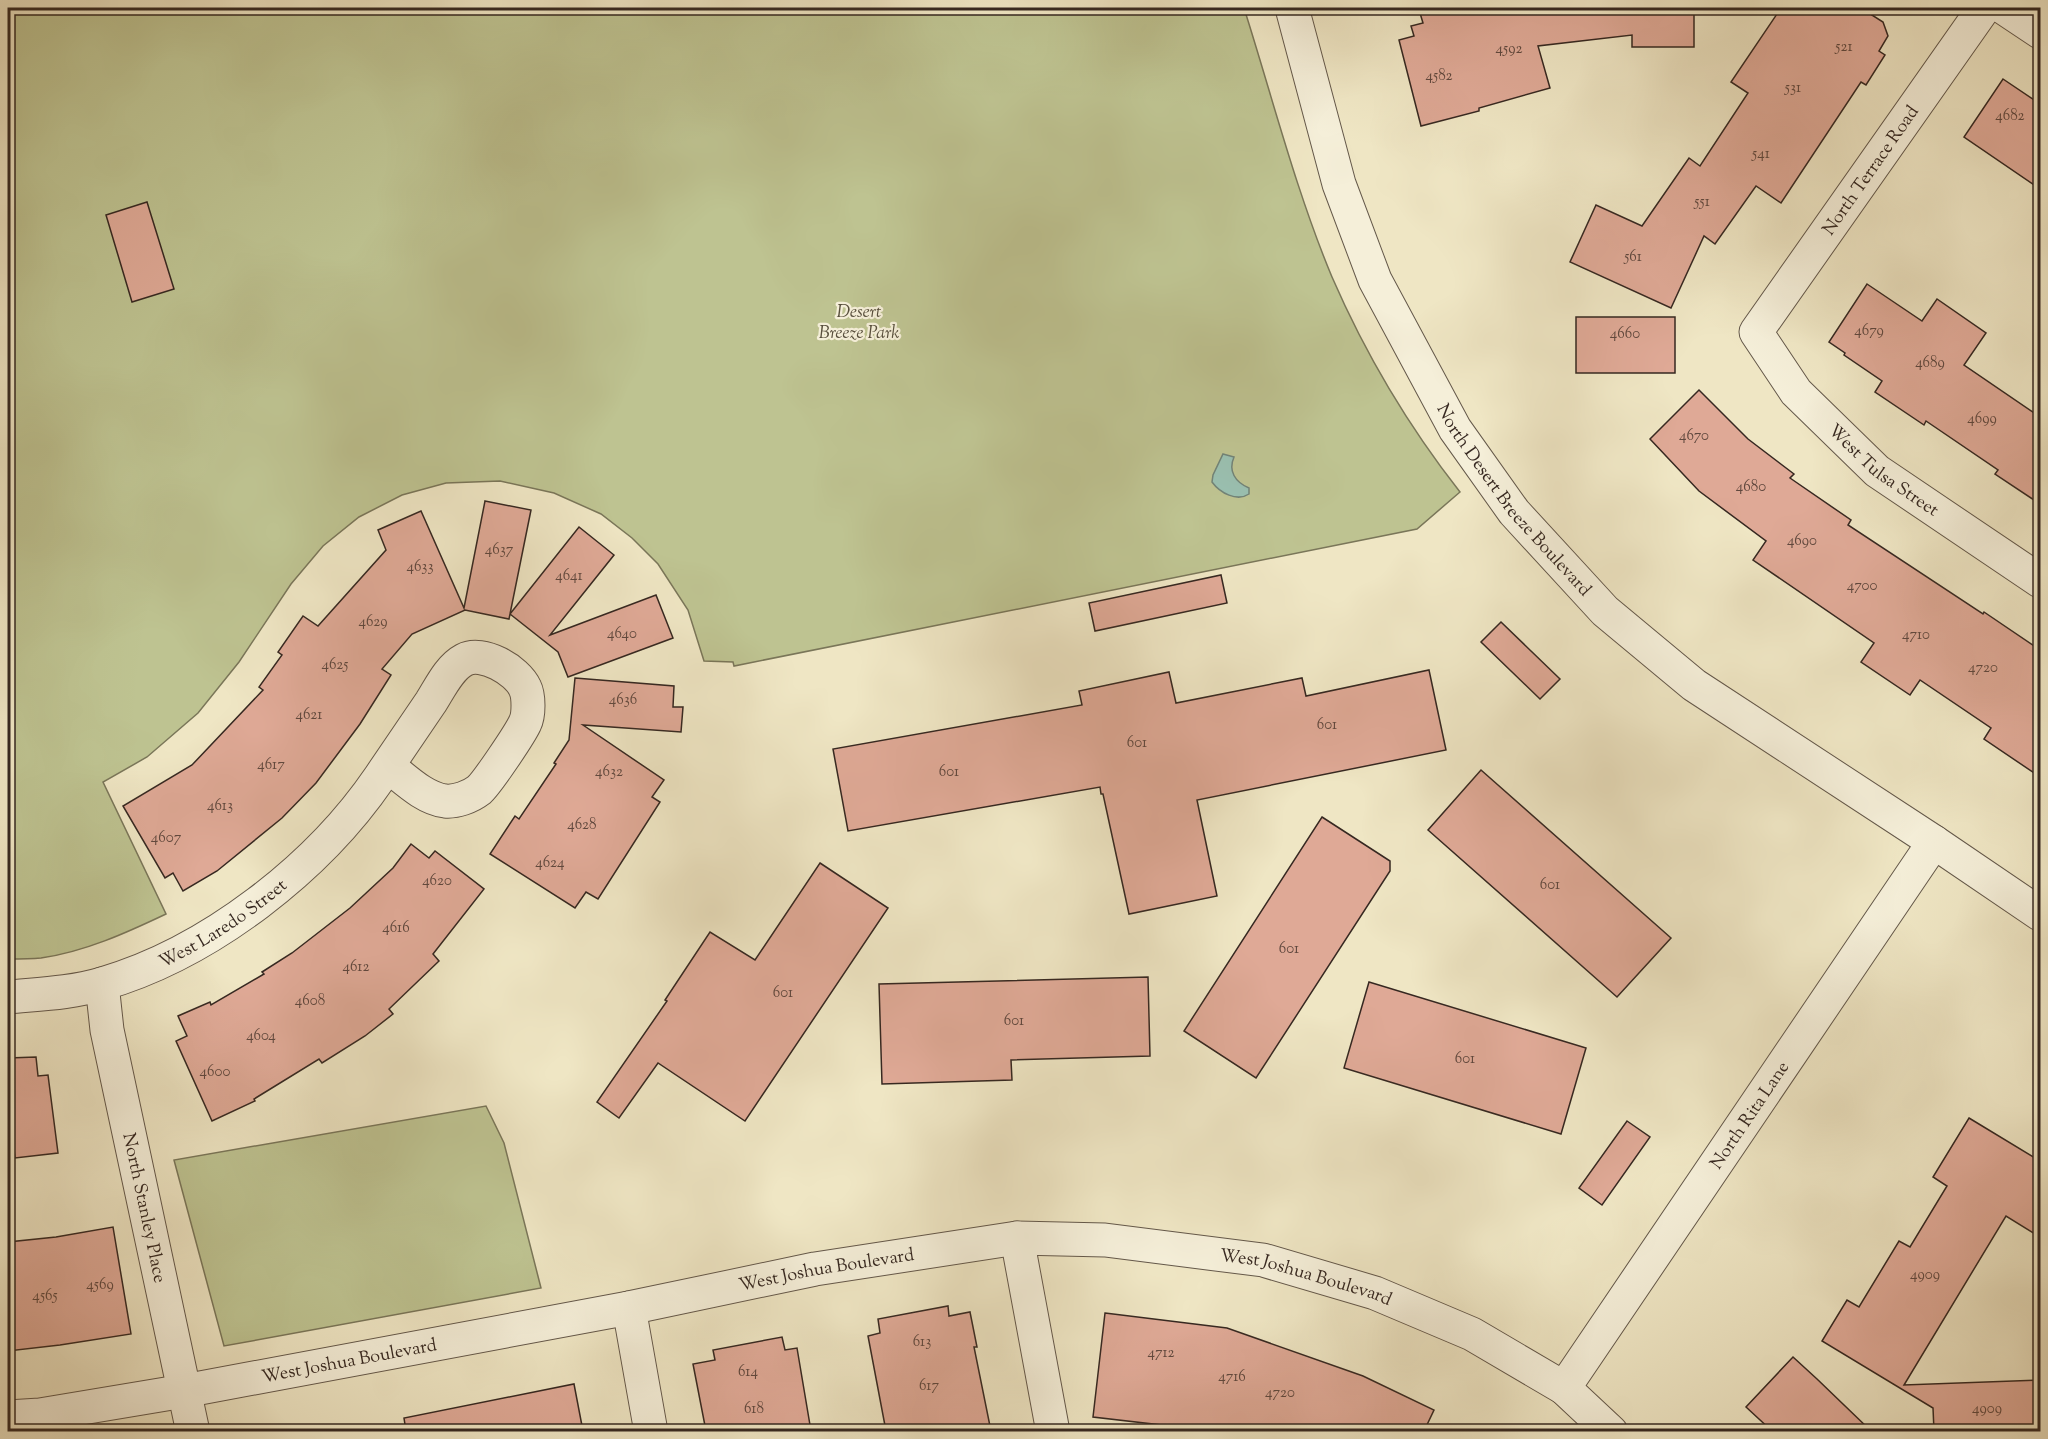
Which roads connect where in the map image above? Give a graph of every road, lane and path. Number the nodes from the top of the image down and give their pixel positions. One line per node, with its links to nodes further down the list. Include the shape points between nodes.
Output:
1 (1292, 8): 8 (street, North Desert Breeze Boulevard, via 1339,184 1375,280 1455,429 1514,512 1605,611 1694,685)
2 (1984, 8): 5 (street, North Terrace Road)
3 (2004, 8): 4 (street)
4 (2040, 32)
5 (1756, 332): 6 (street, West Tulsa Street, via 1796,392 1877,471)
6 (2040, 581)
7 (388, 766): 7 (street, West Laredo Street, via 426,795 445,801 460,800 478,790 526,722 525,687 502,665 481,657 466,659 453,668); 10 (street, West Laredo Street, via 333,838 297,872 212,934)
8 (1934, 842): 9 (street, North Desert Breeze Boulevard); 14 (street, North Rita Lane)
9 (2040, 914)
10 (102, 984): 11 (street, West Laredo Street); 15 (street, North Stanley Place, via 107,1030)
11 (8, 997)
12 (1017, 1238): 13 (street, West Joshua Boulevard, via 815,1269); 14 (street, West Joshua Boulevard, via 1105,1240 1263,1260 1375,1293 1472,1334); 19 (street)
13 (629, 1308): 15 (street, West Joshua Boulevard); 18 (street)
14 (1564, 1388): 20 (street, West Joshua Boulevard)
15 (184, 1391): 16 (street, West Joshua Boulevard); 17 (street, North Stanley Place)
16 (8, 1417)
17 (193, 1431)
18 (651, 1431)
19 (1053, 1431)
20 (1611, 1431)

